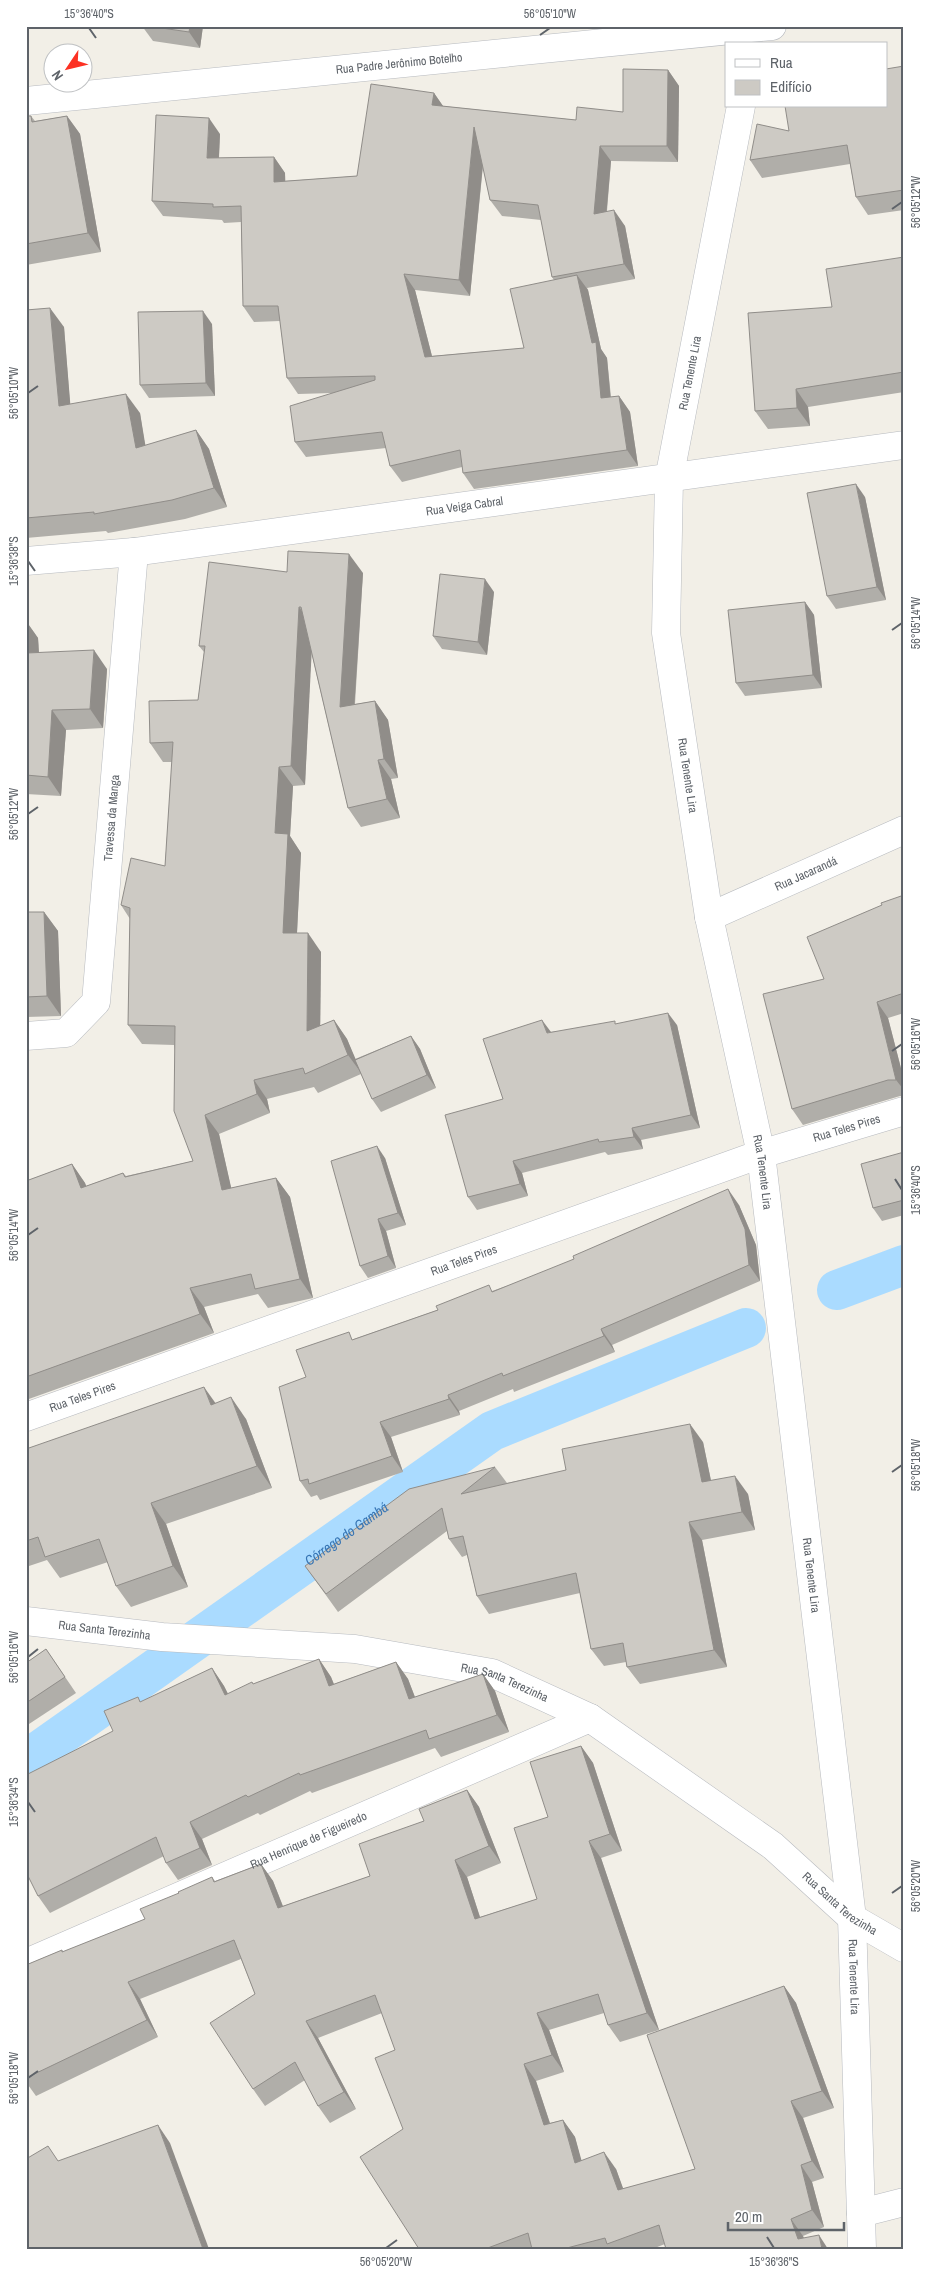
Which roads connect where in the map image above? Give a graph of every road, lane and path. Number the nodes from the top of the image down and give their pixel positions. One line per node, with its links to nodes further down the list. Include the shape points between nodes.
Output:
1 (759, 31): 2 (street, Rua Padre Jerônimo Botelho)
2 (26, 101)
3 (741, 108): 5 (street, Rua Tenente Lira)
4 (904, 445): 5 (street, Rua Veiga Cabral)
5 (669, 479): 6 (street, Rua Veiga Cabral); 9 (street, Rua Tenente Lira, via 666,633)
6 (134, 552): 7 (street, Rua Veiga Cabral); 10 (street, Travessa da Manga, via 96,1002 66,1033)
7 (26, 561)
8 (904, 830): 9 (street, Rua Jacarandá)
9 (709, 917): 12 (street, Rua Tenente Lira)
10 (26, 1036)
11 (904, 1110): 12 (street, Rua Teles Pires)
12 (761, 1154): 13 (street, Rua Teles Pires); 16 (street, Rua Tenente Lira)
13 (26, 1417)
14 (26, 1621): 15 (street, Rua Santa Terezinha, via 162,1637 355,1649 492,1673)
15 (590, 1718): 16 (street, Rua Santa Terezinha, via 773,1846); 18 (street, Rua Henrique de Figueiredo)
16 (852, 1918): 17 (street, Rua Santa Terezinha); 20 (street, Rua Tenente Lira)
17 (904, 1948)
18 (26, 1963)
19 (904, 2202): 20 (street)
20 (861, 2212): 21 (street, Rua Tenente Lira)
21 (862, 2249)

